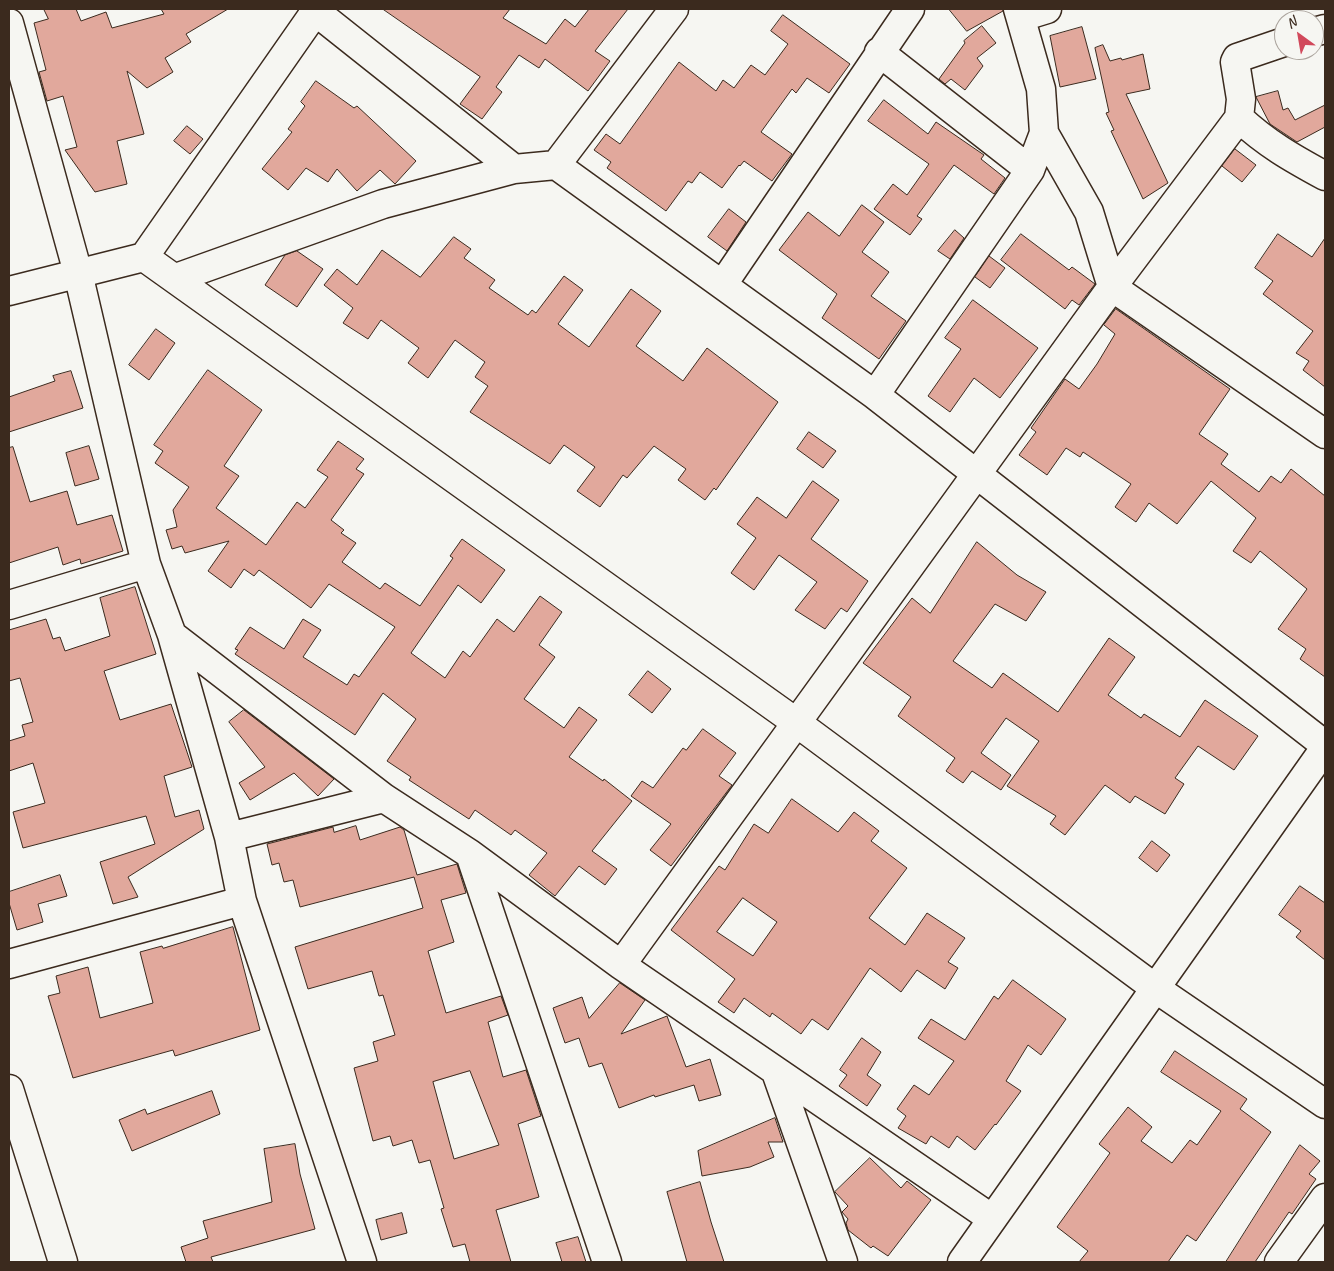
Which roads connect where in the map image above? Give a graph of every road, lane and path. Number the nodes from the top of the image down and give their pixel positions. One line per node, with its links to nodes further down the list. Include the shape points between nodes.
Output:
1 (674, 9): 11 (street)
2 (910, 9): 8 (street)
3 (1047, 9): 5 (street)
4 (316, 10): 12 (street); 15 (street)
5 (1019, 13): 10 (street, via 1042,89)
6 (9, 23): 16 (street)
7 (1274, 45): 9 (street, via 1237,58 1241,99)
8 (879, 52): 13 (street); 18 (street)
9 (1239, 118): 14 (street, via 1283,154); 19 (street)
10 (1044, 133): 13 (street); 19 (street, via 1089,212)
11 (556, 165): 12 (street); 18 (street)
12 (514, 169): 17 (street, via 383,204)
13 (1030, 170): 21 (street)
14 (1325, 176)
15 (144, 257): 16 (street); 17 (street)
16 (78, 273): 20 (street); 24 (street)
17 (176, 278): 27 (street)
18 (723, 284): 21 (street)
19 (1112, 287): 22 (street); 23 (street)
20 (9, 291)
21 (875, 395): 23 (street)
22 (1325, 434)
23 (976, 474): 27 (street); 28 (street)
24 (146, 564): 25 (street); 26 (street)
25 (9, 605)
26 (172, 635): 29 (street); 30 (street)
27 (797, 722): 34 (street); 35 (street)
28 (1325, 746): 35 (street)
29 (384, 798): 30 (street); 31 (street)
30 (229, 837): 32 (street)
31 (470, 854): 34 (street); 43 (street)
32 (242, 901): 33 (street); 42 (street)
33 (9, 964)
34 (621, 965): 36 (street)
35 (1155, 988): 38 (street); 40 (street)
36 (776, 1072): 40 (street); 44 (street)
37 (9, 1089): 41 (street)
38 (1325, 1104)
39 (1325, 1198): 46 (street)
40 (991, 1218): 45 (street)
41 (64, 1262)
42 (362, 1262)
43 (607, 1262)
44 (843, 1262)
45 (962, 1262)
46 (1279, 1262)

